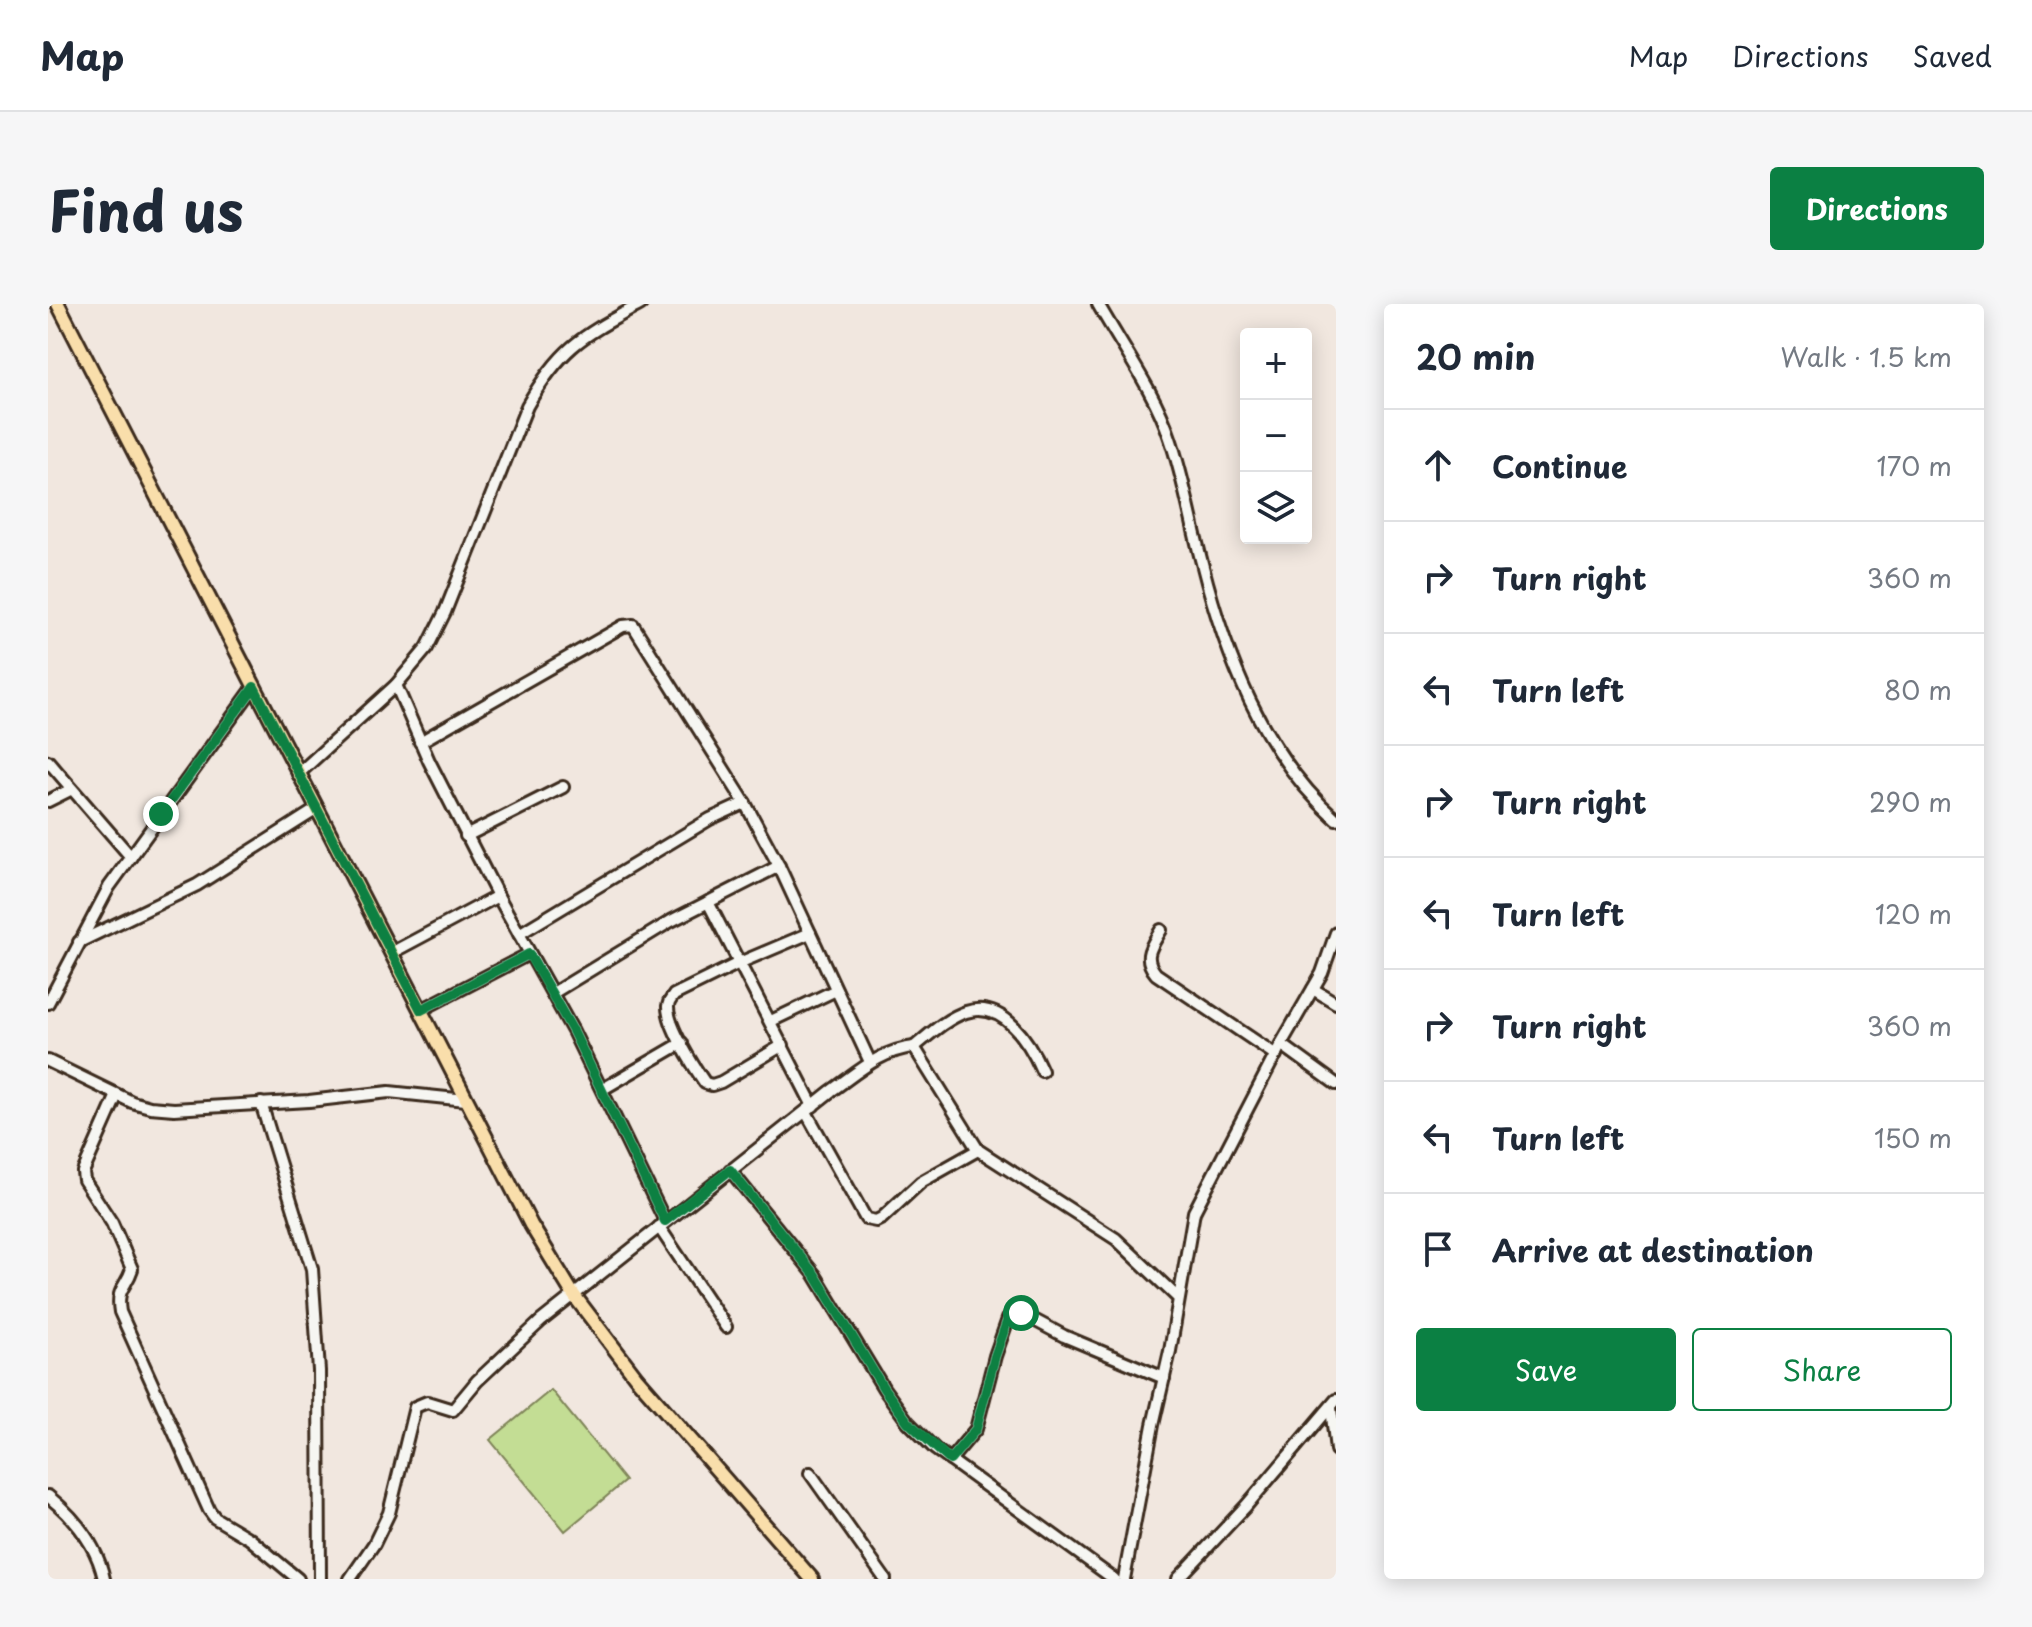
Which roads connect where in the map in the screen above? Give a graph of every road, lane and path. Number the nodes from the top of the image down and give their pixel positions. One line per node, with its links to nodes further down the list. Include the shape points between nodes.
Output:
1 (58, 304): 5 (main road)
2 (641, 304): 4 (street, via 573,343 542,379 437,631)
3 (1098, 304): 14 (street, via 1165,423 1203,567 1262,726 1291,771)
4 (396, 685): 6 (street); 8 (street)
5 (254, 687): 8 (main road); 16 (street)
6 (420, 742): 12 (street, via 633,625); 15 (street)
7 (48, 761): 10 (street)
8 (298, 774): 13 (main road)
9 (563, 787): 15 (street)
10 (70, 790): 11 (street); 16 (street)
11 (48, 801)
12 (745, 803): 17 (street); 23 (street)
13 (317, 809): 24 (street, via 197,885); 25 (main road)
14 (1336, 819)
15 (466, 836): 18 (street)
16 (131, 857): 24 (street)
17 (779, 866): 19 (street); 21 (street)
18 (498, 896): 23 (street); 25 (street)
19 (708, 902): 27 (street); 30 (street)
20 (1161, 930): 38 (street, via 1147,954 1156,974)
21 (810, 933): 27 (street); 29 (street)
22 (1336, 933): 28 (street)
23 (519, 934): 26 (street)
24 (77, 943): 31 (street)
25 (391, 953): 33 (main road)
26 (529, 954): 30 (street); 33 (street)
27 (739, 963): 34 (street); 35 (street, via 669,1002)
28 (1313, 989): 32 (street); 38 (street)
29 (836, 990): 34 (street); 40 (street)
30 (553, 993): 43 (street)
31 (48, 1003)
32 (1336, 1003)
33 (421, 1010): 45 (main road)
34 (771, 1021): 36 (street)
35 (682, 1043): 36 (street, via 705,1083 712,1085); 43 (street)
36 (783, 1045): 47 (street)
37 (914, 1047): 40 (street, via 895,1049); 41 (street, via 963,1012 985,1011 1018,1029); 48 (street)
38 (1279, 1049): 42 (street); 52 (street, via 1194,1212)
39 (48, 1061): 44 (street)
40 (870, 1062): 47 (street)
41 (1042, 1071)
42 (1336, 1084)
43 (603, 1089): 50 (street)
44 (117, 1095): 46 (street, via 174,1109); 61 (street, via 83,1172 132,1269 120,1289 120,1312 209,1510)
45 (466, 1100): 46 (street, via 389,1092); 51 (main road)
46 (261, 1103): 62 (street, via 314,1284)
47 (809, 1109): 48 (street, via 870,1221 882,1218 921,1182); 49 (street)
48 (978, 1150): 52 (street, via 1116,1239)
49 (730, 1170): 50 (street); 57 (street, via 815,1275 908,1422)
50 (662, 1224): 51 (street); 53 (street)
51 (573, 1294): 63 (street, via 494,1364 453,1410 427,1402 415,1407 389,1513); 64 (main road, via 645,1388)
52 (1177, 1297): 54 (street)
53 (726, 1327)
54 (1164, 1378): 57 (street, via 1014,1314 995,1356 976,1429); 67 (street)
55 (1333, 1404): 56 (street); 68 (street)
56 (1336, 1450)
57 (950, 1460): 66 (street)
58 (810, 1473): 65 (street)
59 (48, 1496): 60 (street, via 87,1537)
60 (104, 1579)
61 (298, 1579)
62 (320, 1579)
63 (350, 1579)
64 (812, 1579)
65 (885, 1579)
66 (1114, 1579)
67 (1124, 1579)
68 (1178, 1579)

